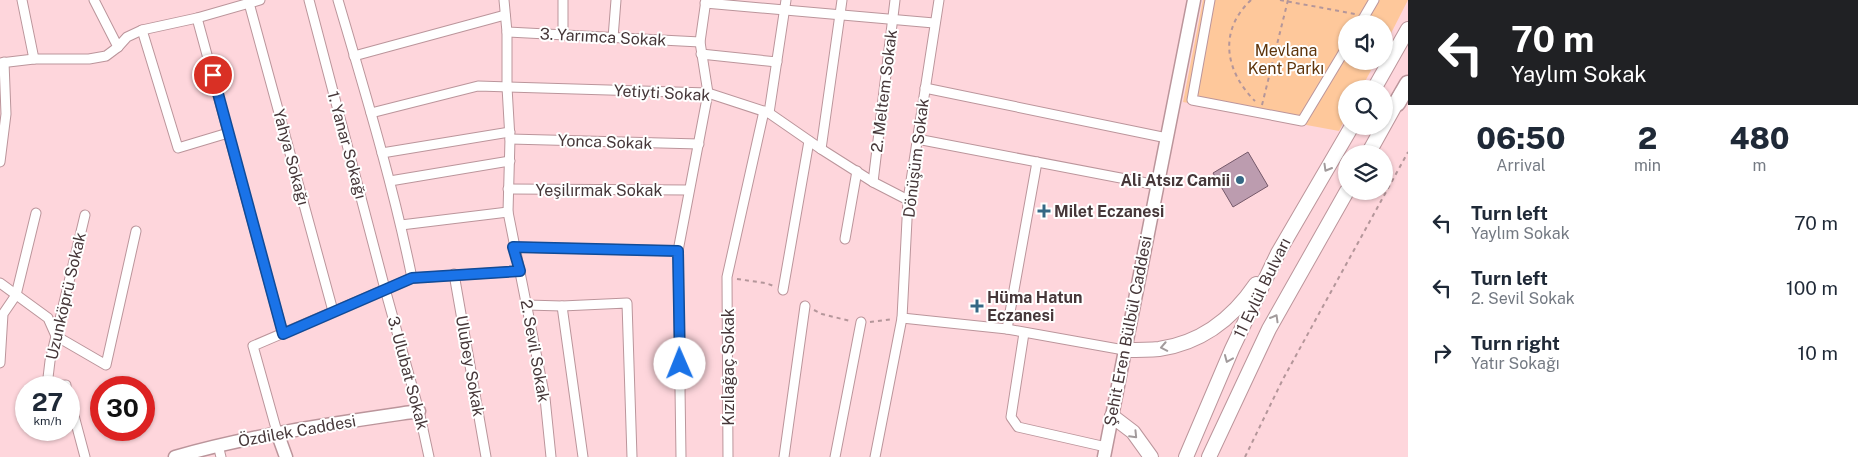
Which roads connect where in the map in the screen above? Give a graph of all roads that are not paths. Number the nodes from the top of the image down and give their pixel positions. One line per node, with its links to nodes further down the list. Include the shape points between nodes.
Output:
1 (22, 0): 37 (street)
2 (94, 0): 32 (street)
3 (260, 0): 17 (street)
4 (309, 0): 83 (street, 1. Yanar Sokağı)
5 (338, 0): 36 (street)
6 (504, 0): 19 (street, 2. Sevil Sokak)
7 (563, 0): 29 (street)
8 (616, 0): 30 (street)
9 (786, 0): 18 (street, Kızılağaç Sokak)
10 (842, 0): 20 (street)
11 (895, 0): 23 (street, 2. Meltem Sokak)
12 (939, 0): 25 (street, Dönüşüm Sokak)
13 (1194, 0): 51 (main road, Şehit Eren Bülbül Caddesi)
14 (1210, 0): 38 (street, via 1192,100 1302,121)
15 (1374, 0): 21 (street)
16 (706, 1): 18 (street); 31 (street)
17 (249, 3): 22 (street); 89 (street, Yahya Sokağı)
18 (785, 10): 20 (street); 40 (street, Kızılağaç Sokak)
19 (506, 14): 28 (street, 2. Sevil Sokak); 36 (street)
20 (840, 15): 23 (street); 57 (street)
21 (1365, 15)
22 (197, 18): 27 (street); 48 (street)
23 (892, 19): 25 (street); 64 (street, 2. Meltem Sokak)
24 (1408, 21): 34 (main road)
25 (934, 23): 43 (street, Dönüşüm Sokak)
26 (1408, 29): 35 (main road)
27 (142, 30): 32 (street); 48 (street, via 178,148)
28 (507, 32): 29 (street, 3. Yarımca Sokak); 42 (street, 2. Sevil Sokak)
29 (563, 35): 30 (street, 3. Yarımca Sokak)
30 (613, 38): 31 (street, 3. Yarımca Sokak)
31 (700, 42): 33 (street)
32 (118, 47): 37 (street, via 106,56 89,59)
33 (701, 54): 40 (street); 44 (street)
34 (1393, 55)
35 (1393, 55)
36 (354, 56): 47 (street)
37 (34, 59): 39 (street)
38 (1338, 61)
39 (2, 62): 55 (street, via 6,114)
40 (777, 62): 46 (street, Kızılağaç Sokak)
41 (1408, 83): 45 (highway)
42 (507, 87): 44 (street, Yetiyti Sokak); 47 (street, Yetiyti Sokak, via 478,86); 49 (street, 2. Sevil Sokak)
43 (925, 88): 51 (street); 52 (street, Dönüşüm Sokak)
44 (708, 93): 46 (street, Yetiyti Sokak); 54 (street)
45 (1397, 102): 56 (main road)
46 (767, 112): 53 (street, Yetiyti Sokak); 115 (street, Kızılağaç Sokak, via 728,278)
47 (370, 113): 58 (street)
48 (228, 133): 94 (street)
49 (510, 135): 54 (street, Yonca Sokak); 58 (street, Yonca Sokak); 59 (street, 2. Sevil Sokak)
50 (1347, 135): 78 (main road, 11 Eylül Bulvarı, one-way to 78)
51 (1166, 138): 65 (main road, Şehit Eren Bülbül Caddesi)
52 (917, 139): 61 (street); 68 (street, Dönüşüm Sokak)
53 (809, 141): 57 (street, Yetiyti Sokak); 84 (street)
54 (699, 144): 67 (street)
55 (2, 145): 60 (street)
56 (1373, 145)
57 (821, 149): 62 (street, Yetiyti Sokak)
58 (382, 153): 63 (street)
59 (510, 161): 63 (street); 66 (street, 2. Sevil Sokak)
60 (0, 162)
61 (1037, 162): 65 (street); 92 (street)
62 (857, 171): 64 (street, Yetiyti Sokak); 75 (street)
63 (390, 181): 73 (street)
64 (873, 182): 68 (street, Yetiyti Sokak)
65 (1157, 185): 96 (main road, Şehit Eren Bülbül Caddesi)
66 (508, 190): 67 (street, Yeşilırmak Sokak); 70 (street, 2. Sevil Sokak)
67 (689, 190): 77 (street)
68 (908, 200): 90 (street, Dönüşüm Sokak)
69 (1342, 200): 121 (main road, 11 Eylül Bulvarı, one-way to 69, via 1269,329)
70 (508, 212): 73 (street); 76 (street, 2. Sevil Sokak)
71 (36, 213): 85 (street)
72 (85, 215): 95 (street, Uzunköprü Sokak)
73 (401, 225): 81 (street)
74 (136, 231): 95 (street, via 106,365)
75 (845, 239)
76 (513, 247): 77 (street); 79 (street, 2. Sevil Sokak)
77 (678, 251): 114 (street)
78 (1278, 253): 96 (main road, one-way to 96, via 1248,297 1220,324 1201,335 1160,349); 120 (main road, 11 Eylül Bulvarı, one-way to 120)
79 (520, 271): 80 (street); 86 (street, 2. Sevil Sokak)
80 (454, 274): 81 (street); 110 (street, Ulubey Sokak)
81 (412, 278): 83 (street)
82 (0, 283): 85 (street)
83 (385, 289): 89 (street); 100 (street, 3. Ulubat Sokak)
84 (783, 290)
85 (16, 295): 95 (street, via 48,318); 97 (street, via 3,314)
86 (527, 305): 87 (street); 111 (street, 2. Sevil Sokak)
87 (562, 306): 112 (street); 113 (street, via 627,303)
88 (805, 306): 116 (street)
89 (333, 311): 94 (street)
90 (902, 318): 92 (street); 118 (street, Dönüşüm Sokak)
91 (861, 322): 117 (street)
92 (1007, 330): 93 (street)
93 (1024, 332): 96 (street); 105 (street, via 1011,417 1018,427)
94 (283, 334): 102 (street, via 253,346)
95 (56, 336): 99 (street, Uzunköprü Sokak)
96 (1124, 350): 101 (main road, Şehit Eren Bülbül Caddesi)
97 (0, 357): 98 (street)
98 (0, 363)
99 (48, 376)
100 (419, 411): 102 (main road, Özdilek Caddesi); 109 (street, 3. Ulubat Sokak)
101 (1112, 416): 105 (main road, Şehit Eren Bülbül Caddesi); 119 (main road, one-way to 119, via 1132,432)
102 (277, 432): 104 (main road, Özdilek Caddesi); 108 (main road)
103 (80, 441): 106 (street)
104 (220, 451): 107 (main road, Özdilek Caddesi)
105 (1105, 452)
106 (84, 457)
107 (175, 457)
108 (286, 457)
109 (428, 457)
110 (486, 457)
111 (551, 457)
112 (583, 457)
113 (632, 457)
114 (681, 457)
115 (728, 457)
116 (784, 457)
117 (835, 457)
118 (875, 457)
119 (1151, 457)
120 (1186, 457)
121 (1209, 457)

